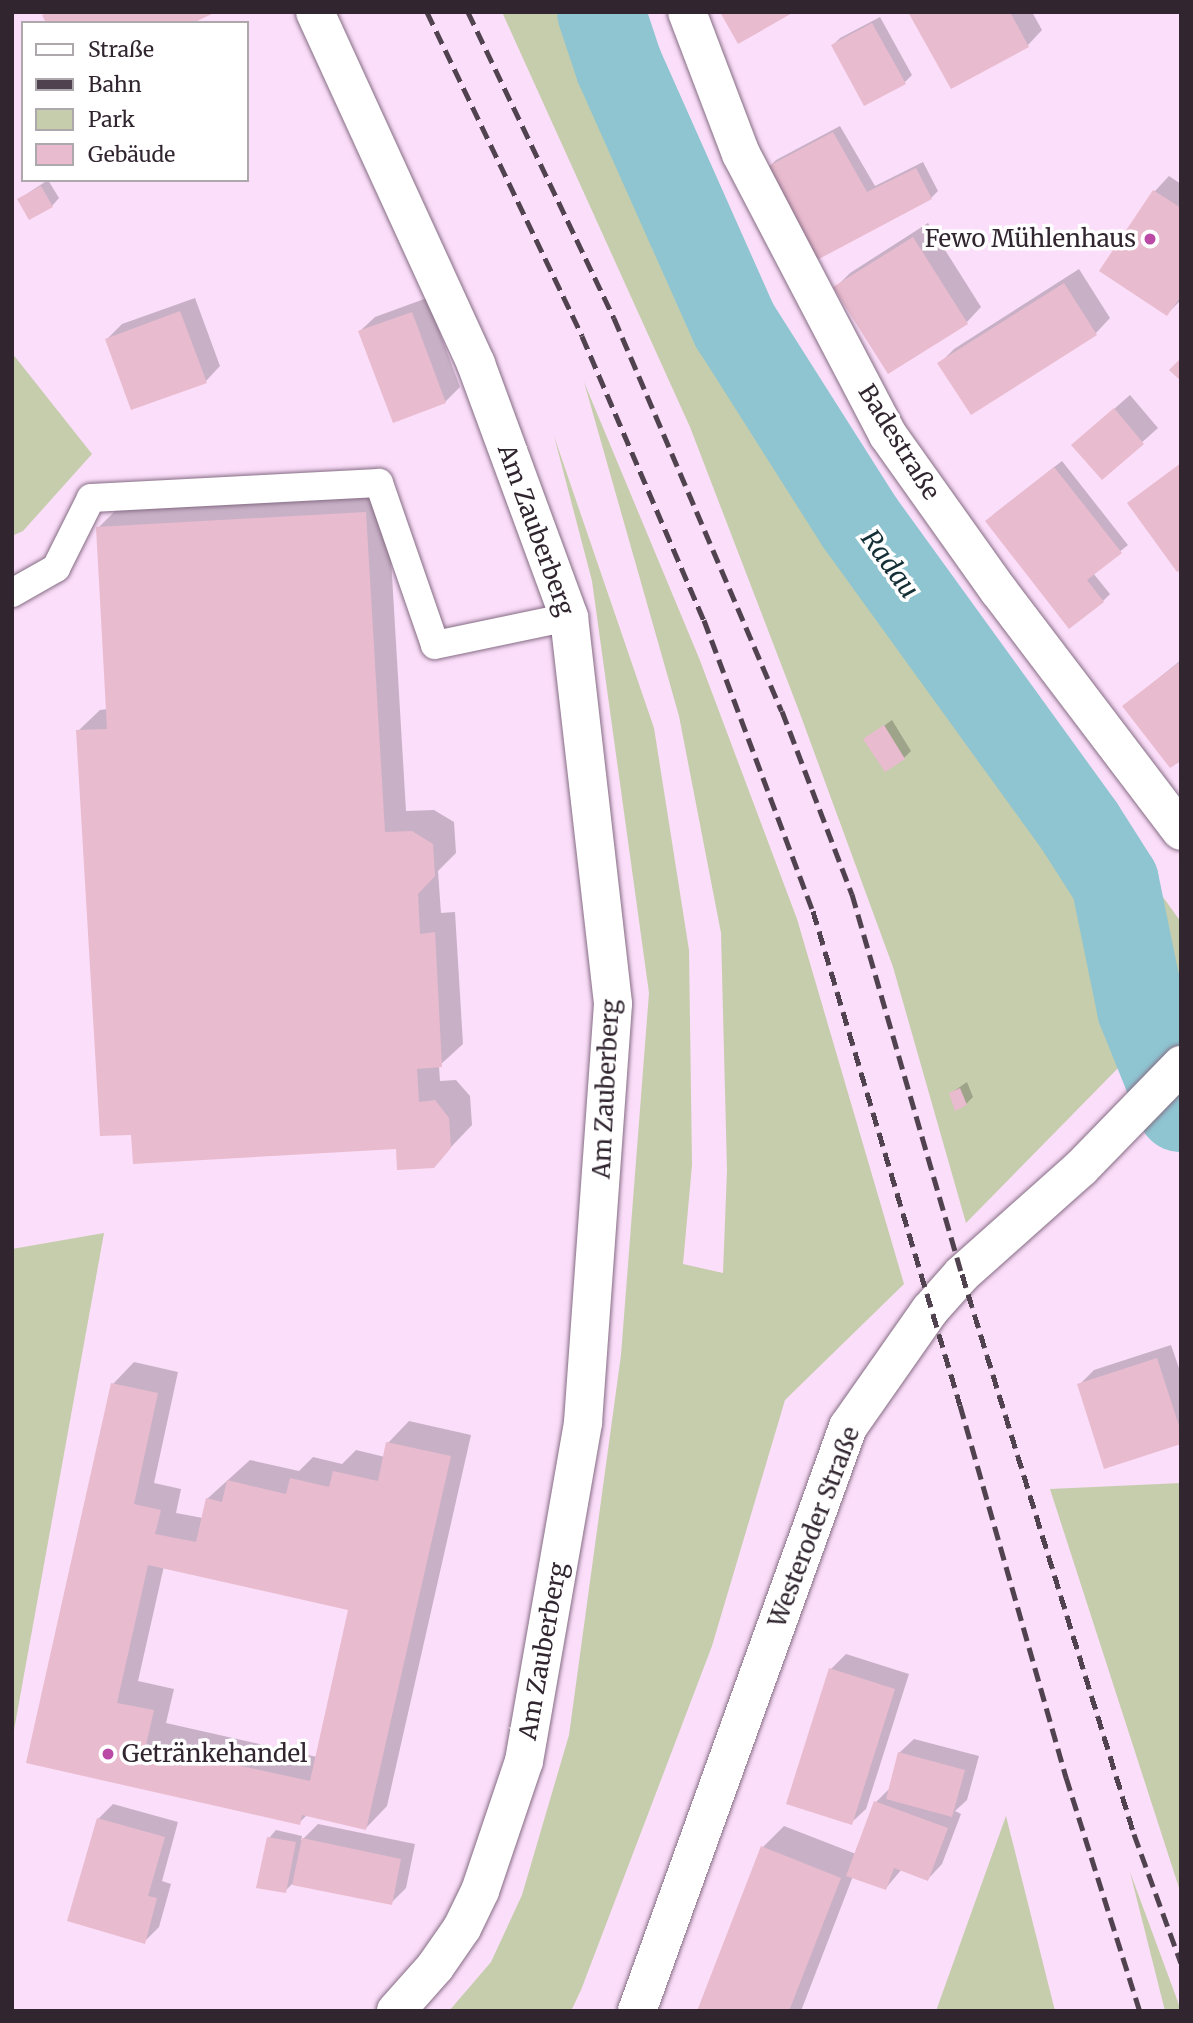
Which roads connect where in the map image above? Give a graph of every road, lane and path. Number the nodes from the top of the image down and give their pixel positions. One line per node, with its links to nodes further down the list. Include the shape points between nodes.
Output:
1 (315, 12): 4 (street, Am Zauberberg, via 476,364)
2 (687, 12): 5 (street, Badestraße, via 741,154 888,435 999,591)
3 (12, 593): 4 (lane, via 56,568 91,498 379,483 435,645)
4 (569, 617): 7 (street, Am Zauberberg, via 613,1004 583,1423 524,1761 480,1891 462,1928)
5 (1181, 831)
6 (1181, 1065): 8 (street, Westeroder Straße, via 1082,1168 962,1274 930,1310 848,1427)
7 (396, 2011)
8 (637, 2011)

